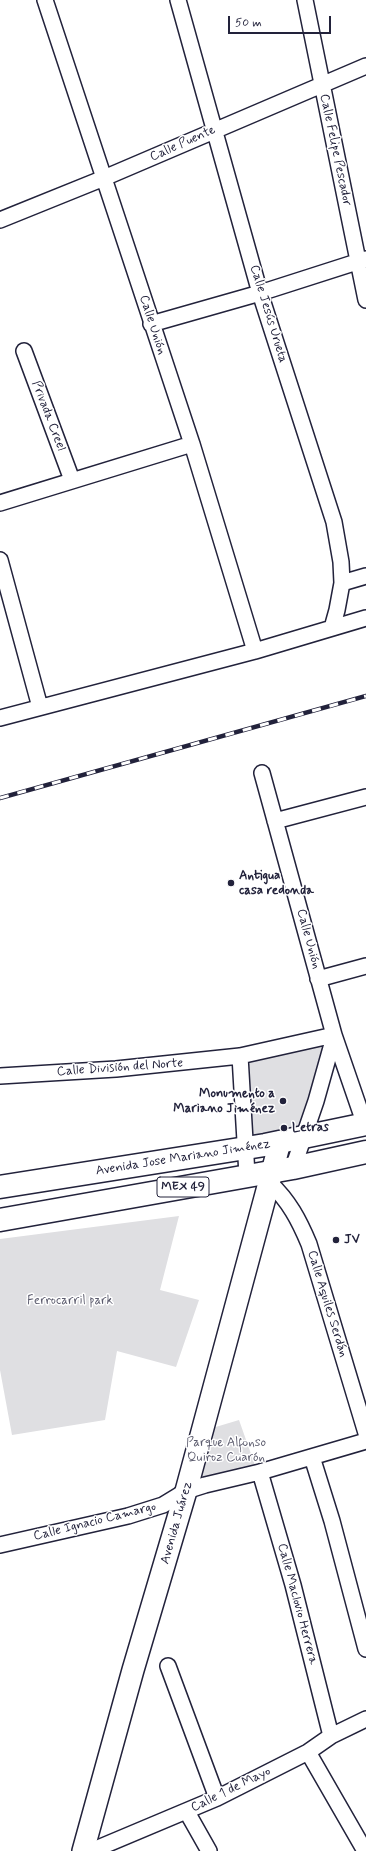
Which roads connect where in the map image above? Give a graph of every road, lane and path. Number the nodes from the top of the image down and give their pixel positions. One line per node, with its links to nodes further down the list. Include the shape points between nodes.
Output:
1 (45, 0): 7 (street, Calle Unión)
2 (178, 0): 6 (street, Calle Jesús Urueta)
3 (305, 0): 5 (street, Calle Felipe Pescador)
4 (366, 66): 5 (street, Calle Puente)
5 (321, 84): 6 (street, Calle Puente); 9 (street, Calle Felipe Pescador)
6 (214, 130): 7 (street, Calle Puente); 10 (street, Calle Jesús Urueta)
7 (104, 178): 8 (street, Calle Puente); 12 (street, Calle Unión)
8 (0, 220)
9 (362, 260): 10 (street); 11 (street, Calle Felipe Pescador)
10 (260, 293): 12 (street); 19 (street, Calle Jesús Urueta, via 334,522 342,562)
11 (366, 300)
12 (151, 324): 14 (street, Calle Unión)
13 (24, 351): 15 (street, Privada Creel)
14 (192, 444): 15 (street); 22 (street, Calle Unión)
15 (72, 480): 16 (street)
16 (0, 503)
17 (0, 560): 23 (street)
18 (366, 576): 19 (street)
19 (342, 583): 21 (street, Calle Jesús Urueta)
20 (366, 618): 21 (street)
21 (332, 628): 22 (street)
22 (255, 651): 23 (street)
23 (40, 707): 24 (street)
24 (0, 718)
25 (262, 774): 27 (street, Calle Unión)
26 (366, 797): 27 (street)
27 (275, 821): 29 (street, Calle Unión)
28 (366, 966): 29 (street)
29 (318, 979): 30 (street, Calle Unión)
30 (334, 1036): 31 (street); 33 (street, Calle Unión); 34 (street)
31 (240, 1056): 32 (street, Calle División del Norte, via 116,1069); 36 (street)
32 (0, 1076)
33 (365, 1124): 34 (highway, Avenida Jose Mariano Jiménez / MEX 49)
34 (303, 1138): 35 (highway, Avenida Jose Mariano Jiménez / MEX 49); 38 (street)
35 (280, 1142): 36 (highway, Avenida Jose Mariano Jiménez / MEX 49); 38 (main road)
36 (244, 1149): 39 (street); 40 (highway, Avenida Jose Mariano Jiménez / MEX 49)
37 (366, 1152): 38 (highway, Avenida Jose Mariano Jiménez / MEX 49)
38 (279, 1174): 39 (highway, Avenida Jose Mariano Jiménez / MEX 49); 42 (street, Calle Aquiles Serdán, via 308,1244); 46 (main road, Avenida Juárez)
39 (247, 1175): 41 (highway, Avenida Jose Mariano Jiménez / MEX 49)
40 (0, 1187)
41 (0, 1220)
42 (366, 1433)
43 (366, 1441): 44 (street, Calle Ignacio Camargo)
44 (312, 1457): 45 (street, Calle Ignacio Camargo); 48 (street)
45 (260, 1472): 46 (street, Calle Ignacio Camargo); 51 (street, Calle Maclovio Herrera, via 293,1585)
46 (186, 1491): 47 (street, Calle Ignacio Camargo, via 163,1505 128,1516); 55 (main road, Avenida Juárez)
47 (0, 1545)
48 (366, 1649)
49 (168, 1666): 53 (street)
50 (366, 1719): 51 (street, Calle 1 de Mayo)
51 (331, 1736): 52 (street, Calle 1 de Mayo)
52 (308, 1752): 53 (street, Calle 1 de Mayo); 58 (street)
53 (217, 1798): 54 (street, Calle 1 de Mayo)
54 (187, 1812): 56 (street, Calle 1 de Mayo); 57 (street)
55 (83, 1851)
56 (90, 1851)
57 (208, 1851)
58 (365, 1851)

